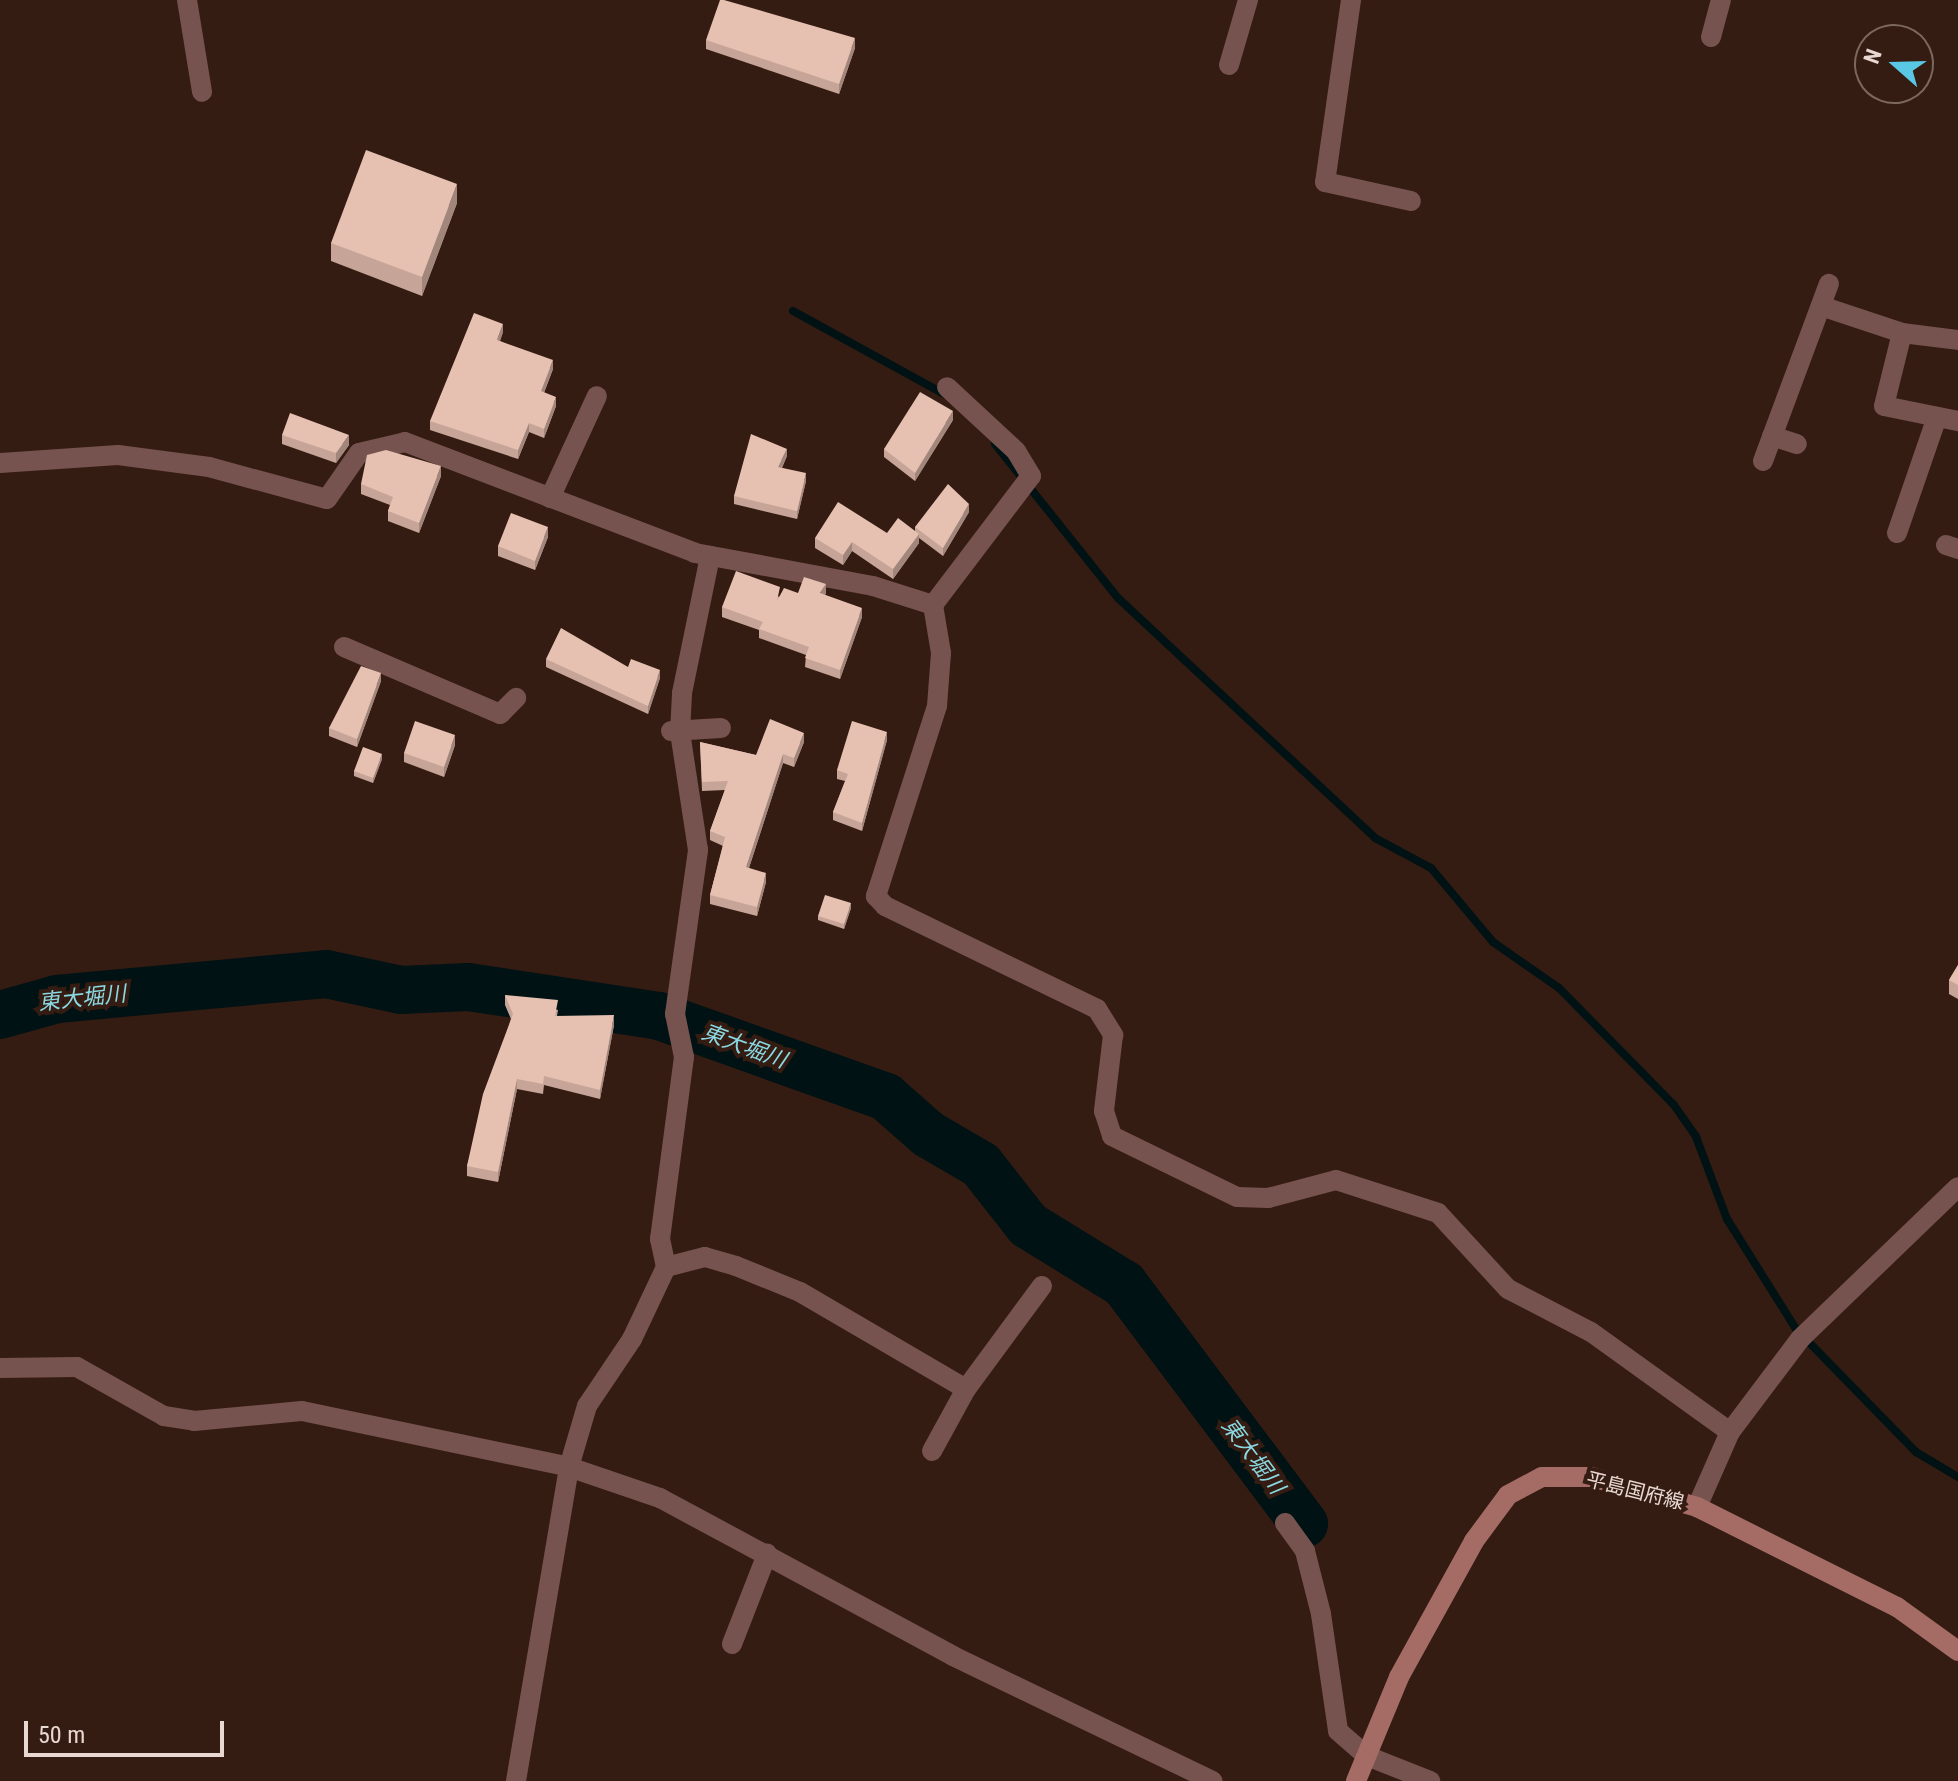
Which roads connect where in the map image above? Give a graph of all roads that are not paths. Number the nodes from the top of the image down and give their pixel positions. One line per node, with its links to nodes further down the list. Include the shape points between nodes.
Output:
1 (187, 0): 7 (street)
2 (1248, 0): 6 (street)
3 (1351, 0): 8 (street, via 1325,182)
4 (1721, 0): 5 (street)
5 (1711, 37)
6 (1229, 65)
7 (202, 92)
8 (1411, 201)
9 (1829, 284): 10 (street)
10 (1821, 306): 11 (street); 16 (street)
11 (1902, 333): 12 (street); 15 (street, via 1884,406)
12 (1958, 340)
13 (947, 387): 23 (street, via 1016,451 1031,476)
14 (597, 396): 20 (street)
15 (1948, 419): 21 (street)
16 (1772, 436): 17 (street); 18 (street)
17 (1797, 444)
18 (1763, 461)
19 (0, 463): 20 (street, via 118,455 209,467 327,499 359,453 405,442)
20 (550, 498): 22 (street, via 607,528)
21 (1897, 533)
22 (710, 556): 23 (street); 27 (street, via 702,614 684,652)
23 (933, 605): 33 (street, via 941,653 937,706 876,896 885,906 1097,1009 1113,1035 1104,1111 1112,1136 1237,1197 1268,1198 1336,1180 1438,1213 1508,1289 1591,1332)
24 (344, 647): 25 (street, via 500,714)
25 (516, 698)
26 (721, 728): 27 (street)
27 (676, 732): 29 (street, via 698,850 675,1020 684,1057 660,1239)
28 (1958, 1187): 33 (street, via 1803,1336)
29 (666, 1267): 32 (street, via 705,1257 800,1292); 35 (street, via 632,1339 587,1406)
30 (1042, 1286): 32 (street)
31 (0, 1368): 35 (street, via 77,1367 164,1416 194,1421 302,1411)
32 (966, 1389): 34 (street)
33 (1730, 1432): 36 (street)
34 (932, 1451)
35 (569, 1467): 38 (street, via 660,1498); 42 (street)
36 (1697, 1507): 40 (main road, 平島国府線, via 1897,1607); 41 (main road, 平島国府線, via 1567,1475 1508,1495 1474,1541 1407,1664)
37 (1285, 1523): 41 (street, via 1305,1551 1321,1614 1338,1731)
38 (767, 1554): 39 (street); 43 (street, via 953,1656)
39 (732, 1644)
40 (1958, 1651)
41 (1367, 1756): 44 (main road, 平島国府線); 45 (street)
42 (516, 1781)
43 (1213, 1781)
44 (1356, 1781)
45 (1430, 1781)

